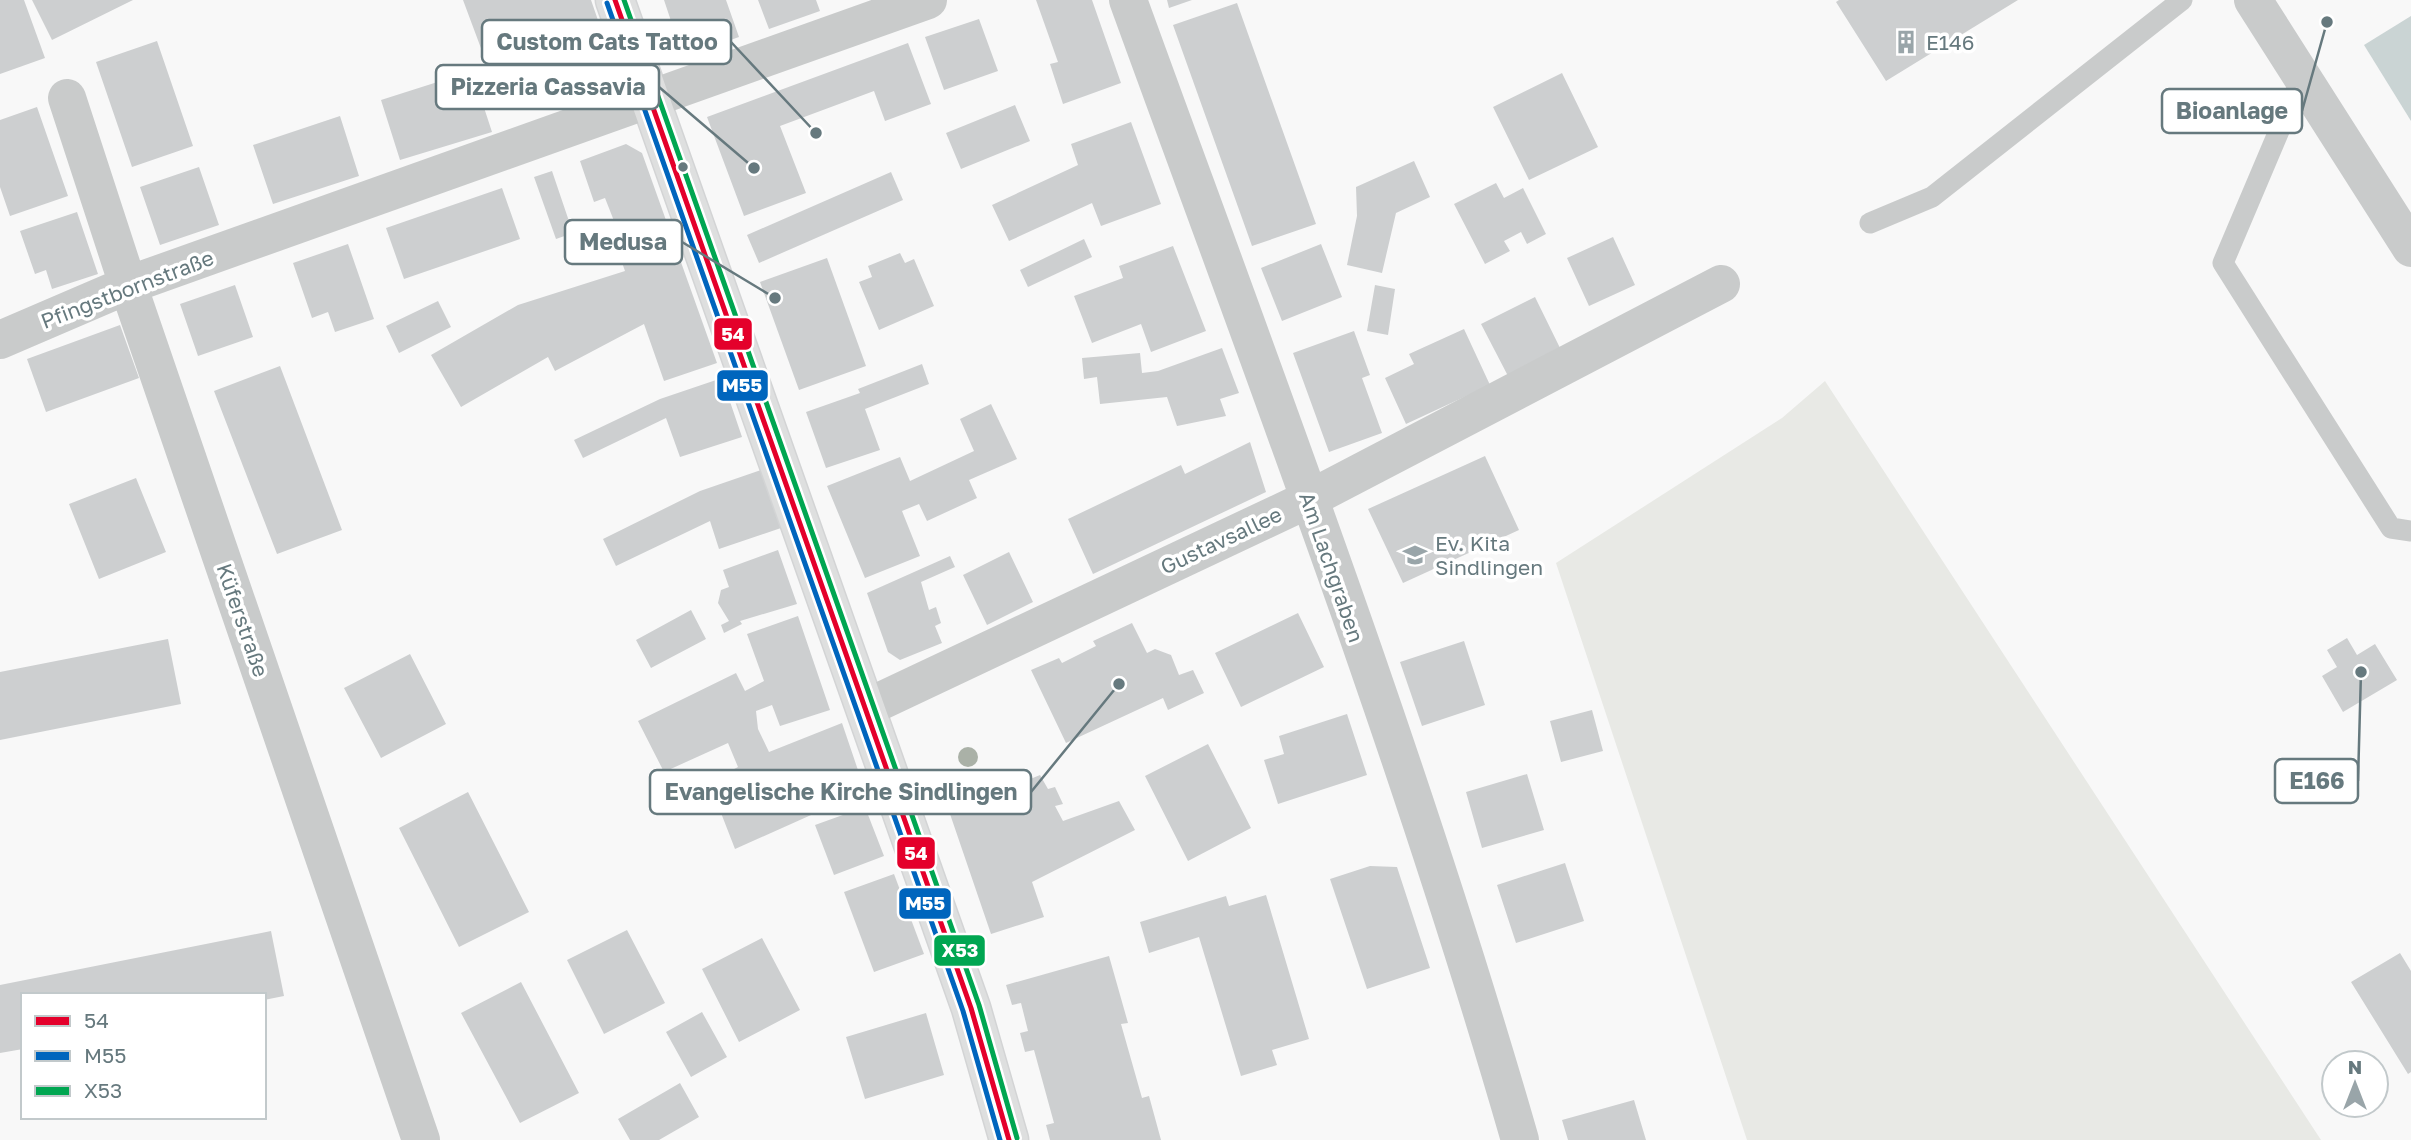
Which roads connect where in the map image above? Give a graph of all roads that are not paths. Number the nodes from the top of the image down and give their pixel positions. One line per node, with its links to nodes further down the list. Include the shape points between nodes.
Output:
1 (615, 0): 8 (street)
2 (928, 0): 8 (street, Pfingstbornstraße)
3 (1128, 0): 14 (street, Am Lachgraben)
4 (2182, 0): 9 (lane, via 1932,197)
5 (2253, 0): 6 (street)
6 (2301, 79): 10 (street); 15 (lane, via 2223,263 2391,528)
7 (67, 98): 12 (street, Küferstraße)
8 (651, 101): 12 (street, Pfingstbornstraße); 16 (street)
9 (1870, 222)
10 (2411, 248)
11 (1721, 284): 14 (street, Gustavsallee)
12 (128, 285): 13 (street, Pfingstbornstraße); 17 (street, Küferstraße)
13 (0, 340)
14 (1309, 499): 16 (street, Gustavsallee); 19 (street, Am Lachgraben, via 1474,979)
15 (2411, 531)
16 (866, 708): 18 (street, via 971,1008)
17 (421, 1140)
18 (1009, 1140)
19 (1520, 1140)

